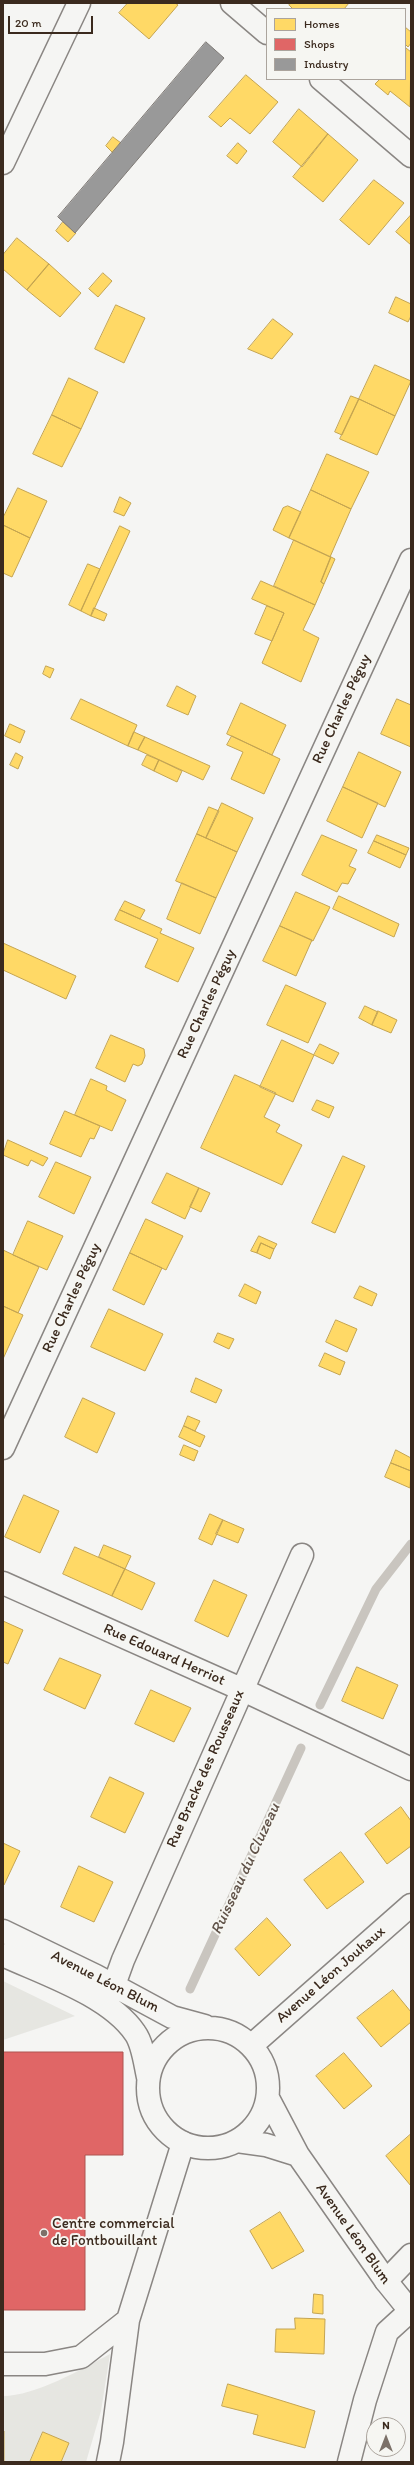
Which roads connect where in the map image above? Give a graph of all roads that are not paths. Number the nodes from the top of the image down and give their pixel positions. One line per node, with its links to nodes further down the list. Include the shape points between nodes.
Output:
1 (79, 3): 6 (street)
2 (232, 3): 3 (street)
3 (266, 32)
4 (322, 80): 5 (street)
5 (411, 156)
6 (3, 163)
7 (411, 560): 8 (street, Rue Charles Péguy)
8 (3, 1448)
9 (302, 1555): 11 (street, Rue Bracke des Rousseaux)
10 (3, 1584): 11 (street, Rue Edouard Herriot)
11 (241, 1689): 12 (street, Rue Edouard Herriot); 16 (street, Rue Bracke des Rousseaux)
12 (411, 1769)
13 (411, 1905): 18 (street, Avenue Léon Jouhaux)
14 (3, 1931): 16 (street, Avenue Léon Blum)
15 (3, 1955): 19 (street, Avenue Léon Blum, via 90,1996 119,2015 136,2034)
16 (114, 1985): 17 (street, Avenue Léon Blum, via 172,2017)
17 (208, 2027): 18 (street, Avenue Léon Blum, via 224,2029 240,2036); 19 (street, Avenue Léon Blum, via 188,2030 169,2041 155,2057)
18 (252, 2046): 20 (street, Avenue Léon Blum, via 263,2061 269,2079)
19 (148, 2077): 22 (street, Avenue Léon Blum, via 148,2097 154,2116 166,2132)
20 (268, 2098): 21 (street, Avenue Léon Blum, via 263,2115 256,2125); 23 (street, Avenue Léon Blum)
21 (237, 2141): 22 (street, Avenue Léon Blum, via 219,2147 201,2148); 23 (street, Avenue Léon Blum)
22 (183, 2143): 27 (street)
23 (298, 2155): 25 (street, Avenue Léon Blum)
24 (411, 2255): 25 (street)
25 (386, 2282): 26 (street, Avenue Léon Blum)
26 (411, 2312): 30 (street, via 387,2332 365,2400)
27 (128, 2320): 28 (street, via 81,2357 46,2364); 29 (street)
28 (3, 2364)
29 (108, 2462)
30 (349, 2462)

